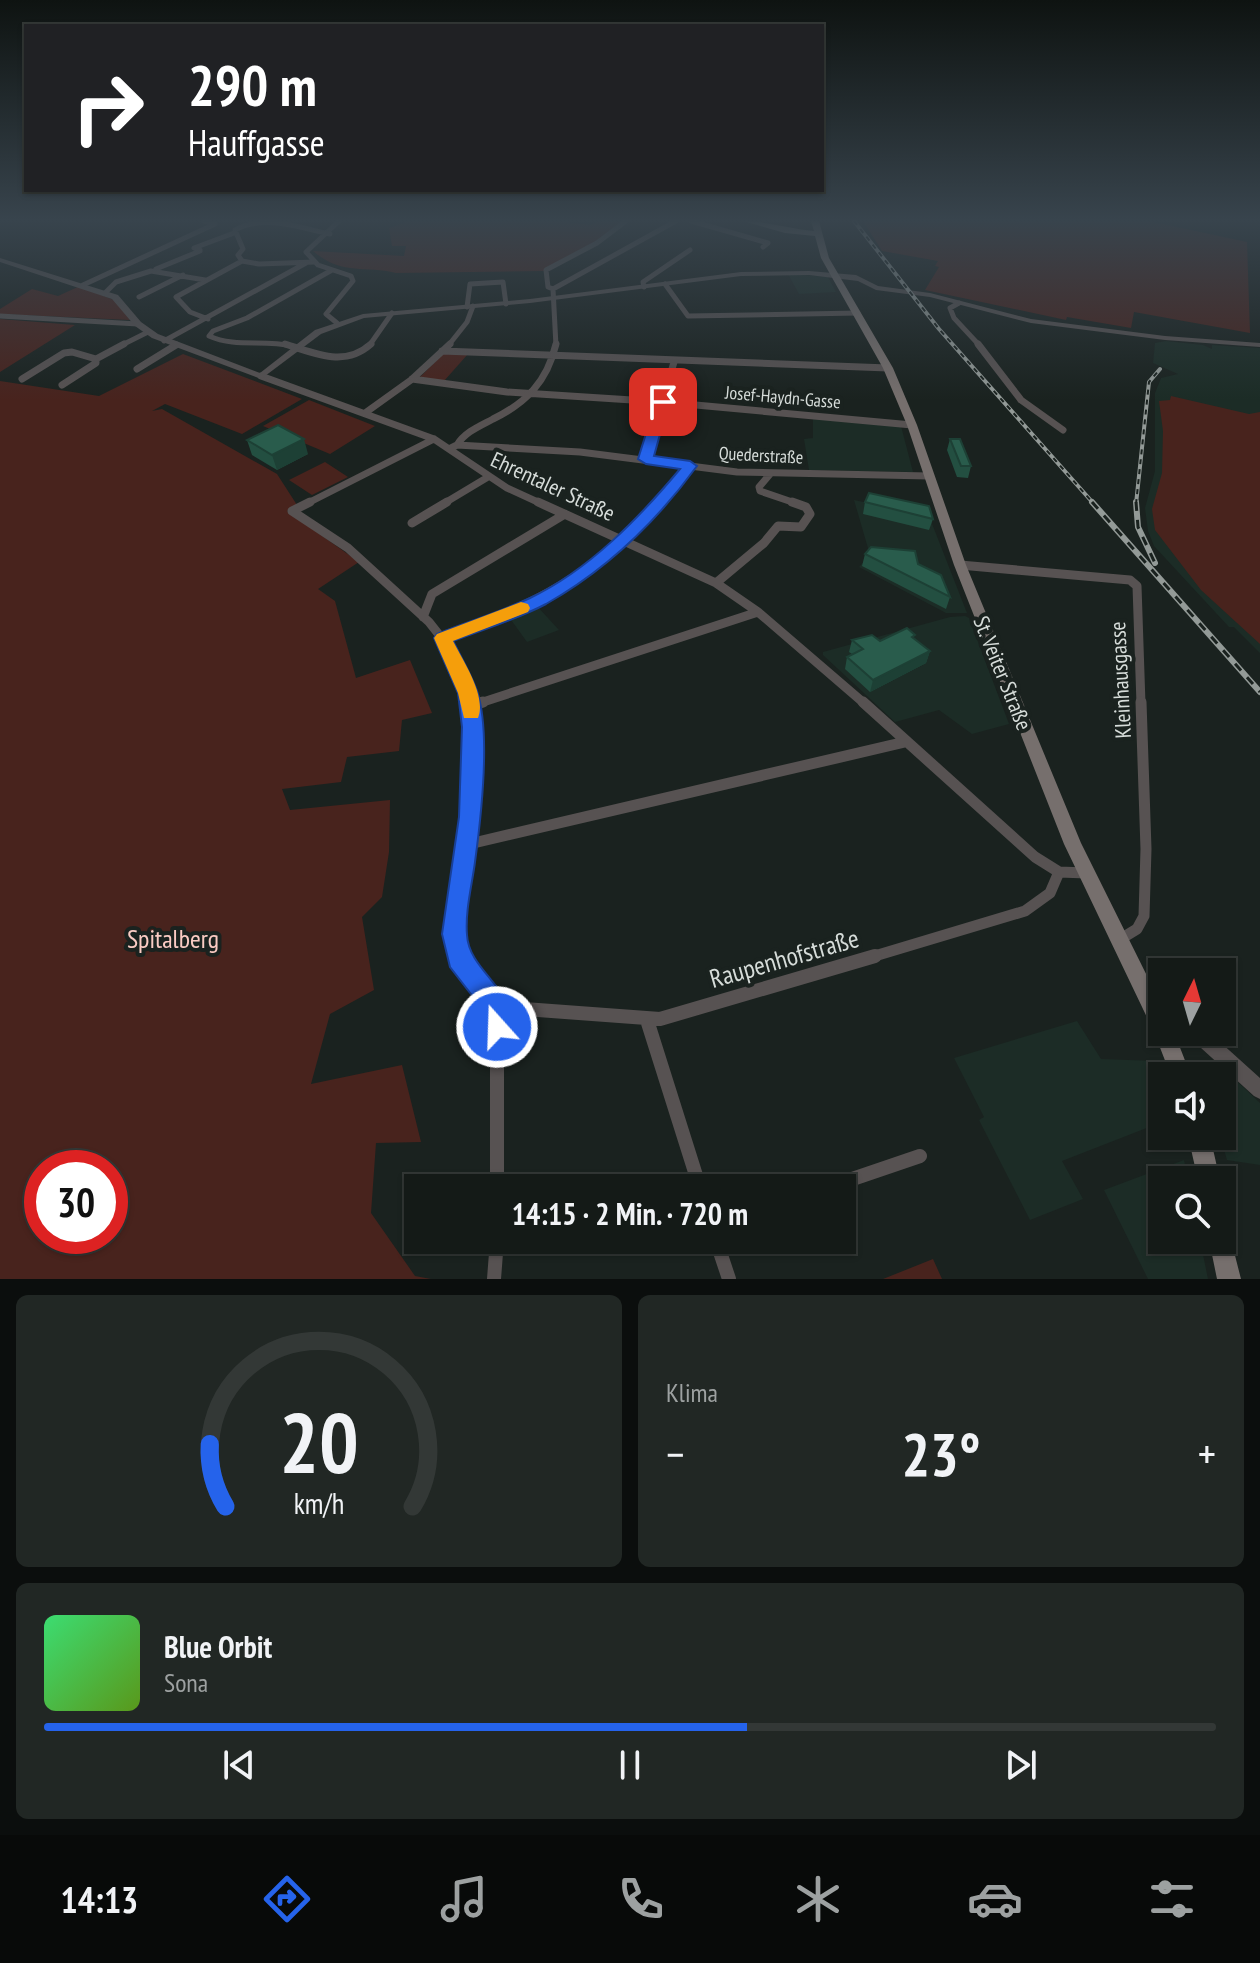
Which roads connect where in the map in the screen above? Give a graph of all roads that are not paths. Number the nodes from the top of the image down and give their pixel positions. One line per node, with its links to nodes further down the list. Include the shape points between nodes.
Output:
1 (69, 281): 16 (street)
2 (92, 281): 16 (street)
3 (119, 281): 18 (street)
4 (172, 281): 20 (street)
5 (204, 281): 27 (street, via 176,297 190,312)
6 (275, 281): 27 (street)
7 (313, 281): 34 (street, via 209,334 232,344 266,341)
8 (353, 281): 28 (street, via 326,314)
9 (547, 281): 19 (street)
10 (575, 281): 19 (street)
11 (645, 281): 17 (street)
12 (691, 281): 15 (street)
13 (839, 281): 25 (main road, St. Veiter Straße)
14 (863, 281): 21 (street, via 876,288)
15 (665, 284): 17 (street); 25 (street, via 688,316)
16 (83, 285): 18 (street)
17 (644, 287): 19 (street)
18 (105, 293): 29 (street, via 121,300)
19 (553, 294): 22 (street); 36 (street, via 558,322)
20 (139, 297)
21 (959, 303): 33 (street, via 1045,323); 49 (street, via 950,308 954,318 1004,381)
22 (506, 304): 23 (street); 23 (street, via 503,282 474,282)
23 (470, 306): 24 (street); 35 (street)
24 (392, 313): 28 (street); 34 (street, via 384,330 355,357)
25 (858, 313): 39 (main road, St. Veiter Straße)
26 (0, 316): 29 (street)
27 (208, 319): 31 (street)
28 (337, 323): 34 (street)
29 (138, 324): 30 (street)
30 (148, 332): 31 (street); 37 (street)
31 (164, 341): 32 (street)
32 (176, 345): 40 (street); 41 (street)
33 (1260, 345)
34 (293, 349): 41 (street)
35 (442, 351): 36 (street); 43 (street)
36 (552, 356): 38 (street); 45 (street)
37 (96, 359): 42 (street, via 64,353); 44 (street)
38 (674, 362): 39 (street); 46 (street)
39 (888, 368): 48 (main road, St. Veiter Straße)
40 (137, 369)
41 (261, 376): 47 (street, Ehrentaler Straße)
42 (22, 379)
43 (412, 379): 45 (street, Josef-Haydn-Gasse); 47 (street)
44 (62, 385)
45 (532, 394): 46 (street, Josef-Haydn-Gasse); 51 (street, via 505,415 460,437)
46 (663, 402): 48 (street, Josef-Haydn-Gasse); 52 (street)
47 (365, 413): 50 (street, Ehrentaler Straße)
48 (912, 425): 55 (main road, St. Veiter Straße)
49 (1063, 430)
50 (434, 439): 51 (street, Ehrentaler Straße); 63 (street, via 292,511 355,551)
51 (453, 447): 52 (street, Quederstraße); 56 (street, Ehrentaler Straße)
52 (646, 459): 53 (street, Quederstraße)
53 (690, 466): 54 (street, Quederstraße); 59 (street)
54 (771, 473): 55 (street, Quederstraße); 61 (street, via 760,491 806,507 810,514 801,527 778,526)
55 (929, 476): 60 (main road, St. Veiter Straße)
56 (488, 477): 57 (street, Ehrentaler Straße); 58 (street)
57 (565, 514): 59 (street, Ehrentaler Straße); 63 (street, via 432,594)
58 (412, 523)
59 (624, 539): 61 (street, Ehrentaler Straße); 64 (street, via 537,601)
60 (960, 565): 69 (main road, St. Veiter Straße); 70 (street, Kleinhausgasse, via 1130,580 1137,586 1144,916 1137,929)
61 (716, 583): 62 (street, Ehrentaler Straße)
62 (758, 612): 65 (street); 66 (street, Ehrentaler Straße)
63 (423, 617): 64 (street)
64 (443, 638): 65 (street)
65 (471, 706): 67 (street, via 473,770)
66 (905, 742): 67 (street); 68 (street, Ehrentaler Straße, via 1035,857)
67 (465, 845): 72 (street, via 454,934 458,958)
68 (1059, 872): 69 (street); 73 (street, Raupenhofstraße, via 1049,895 1018,914)
69 (1087, 873): 70 (main road, St. Veiter Straße)
70 (1119, 940): 71 (main road, St. Veiter Straße)
71 (1148, 996)
72 (497, 1007): 73 (street, Raupenhofstraße); 77 (street)
73 (647, 1020): 78 (street)
74 (1211, 1046): 75 (street)
75 (1260, 1090)
76 (920, 1156): 79 (street)
77 (497, 1174)
78 (696, 1174)
79 (856, 1178)
80 (496, 1254): 83 (street)
81 (721, 1254): 84 (street)
82 (1224, 1254): 85 (main road)
83 (494, 1279)
84 (729, 1279)
85 (1229, 1279)

